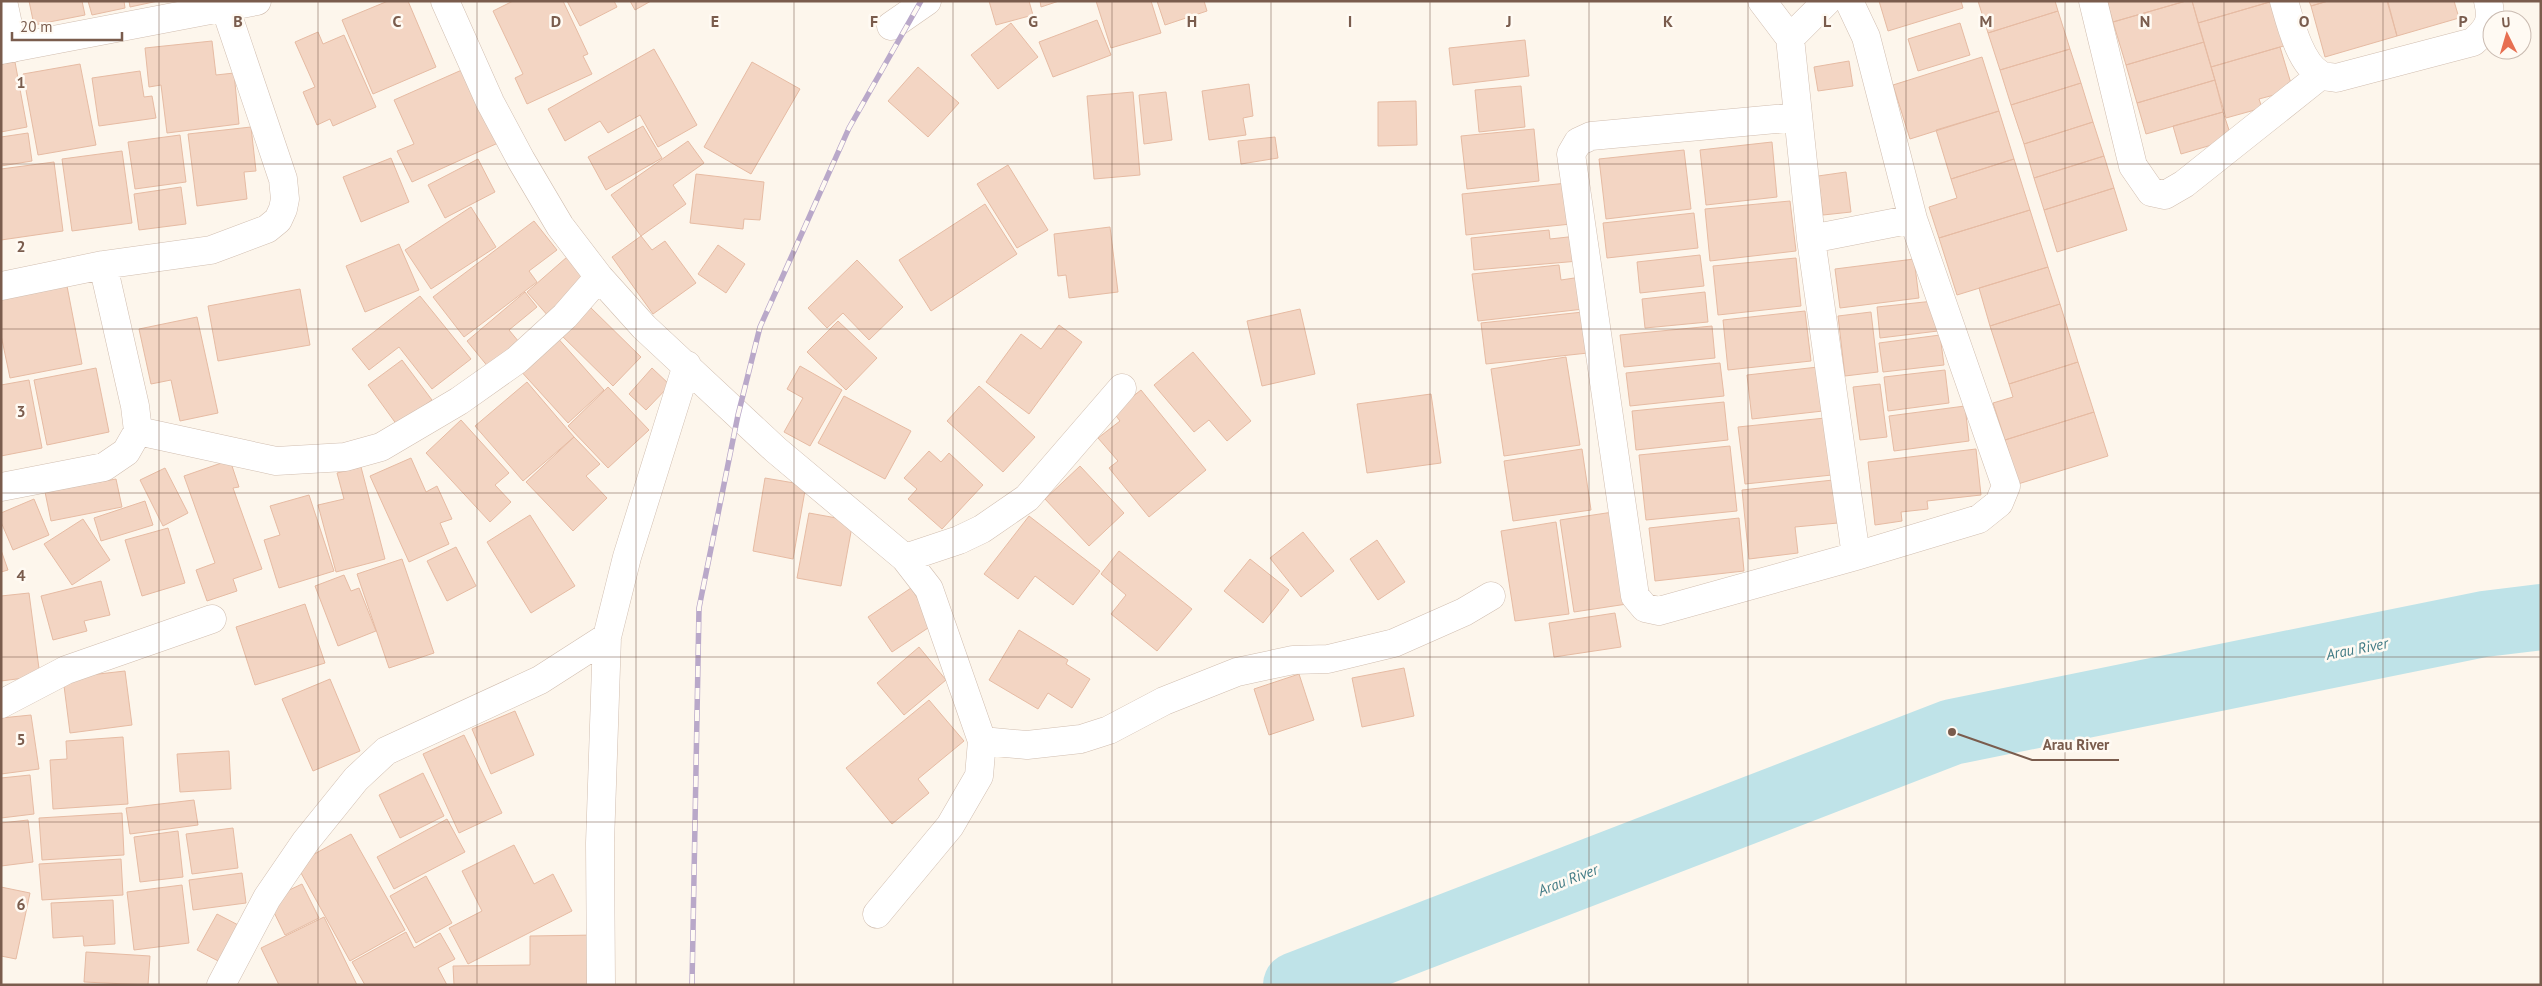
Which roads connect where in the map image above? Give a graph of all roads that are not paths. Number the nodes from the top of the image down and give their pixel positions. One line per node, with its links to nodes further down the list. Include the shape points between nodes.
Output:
1 (3, 1): 14 (street)
2 (257, 1): 12 (street)
3 (444, 1): 20 (street, via 490,102 521,160 560,226)
4 (907, 1): 5 (street, via 891,26)
5 (927, 1)
6 (1762, 1): 13 (street)
7 (1828, 1): 13 (street)
8 (1849, 1): 17 (street, via 1866,36)
9 (2094, 1): 15 (street, via 2133,166 2151,192 2165,195 2184,184)
10 (2284, 1): 15 (street, via 2291,27 2307,62)
11 (2488, 1): 15 (street, via 2491,20 2473,42 2336,78)
12 (224, 4): 14 (street); 19 (street, via 283,179 285,199 278,220 267,229 211,250)
13 (1790, 38): 16 (street)
14 (7, 49)
15 (2321, 75)
16 (1798, 117): 18 (street); 26 (street, via 1591,136 1578,142 1571,154 1635,596 1645,608 1658,611)
17 (1913, 218): 18 (street); 26 (street, via 2006,486 1999,503 1979,519)
18 (1811, 239): 26 (street)
19 (103, 265): 21 (street); 24 (street)
20 (599, 277): 22 (street, via 644,327); 24 (street, via 565,316 517,360 381,448 344,457 276,462)
21 (1, 286)
22 (687, 365): 27 (street, via 776,450); 30 (street, via 627,557)
23 (1122, 388): 27 (street, via 1027,498 982,529)
24 (138, 431): 25 (street, via 126,452 104,467)
25 (1, 487)
26 (1856, 556)
27 (905, 558): 32 (street, via 929,589)
28 (1491, 596): 32 (street, via 1394,644 1328,659 1293,660 1237,672 1164,701 1109,730 1081,739 1027,745)
29 (212, 619): 31 (street, via 66,670)
30 (607, 637): 34 (street, via 540,680 386,750 356,779 301,849 267,898); 35 (street, via 600,842)
31 (1, 704)
32 (982, 741): 33 (street, via 979,776 950,826)
33 (877, 914)
34 (221, 985)
35 (601, 985)

